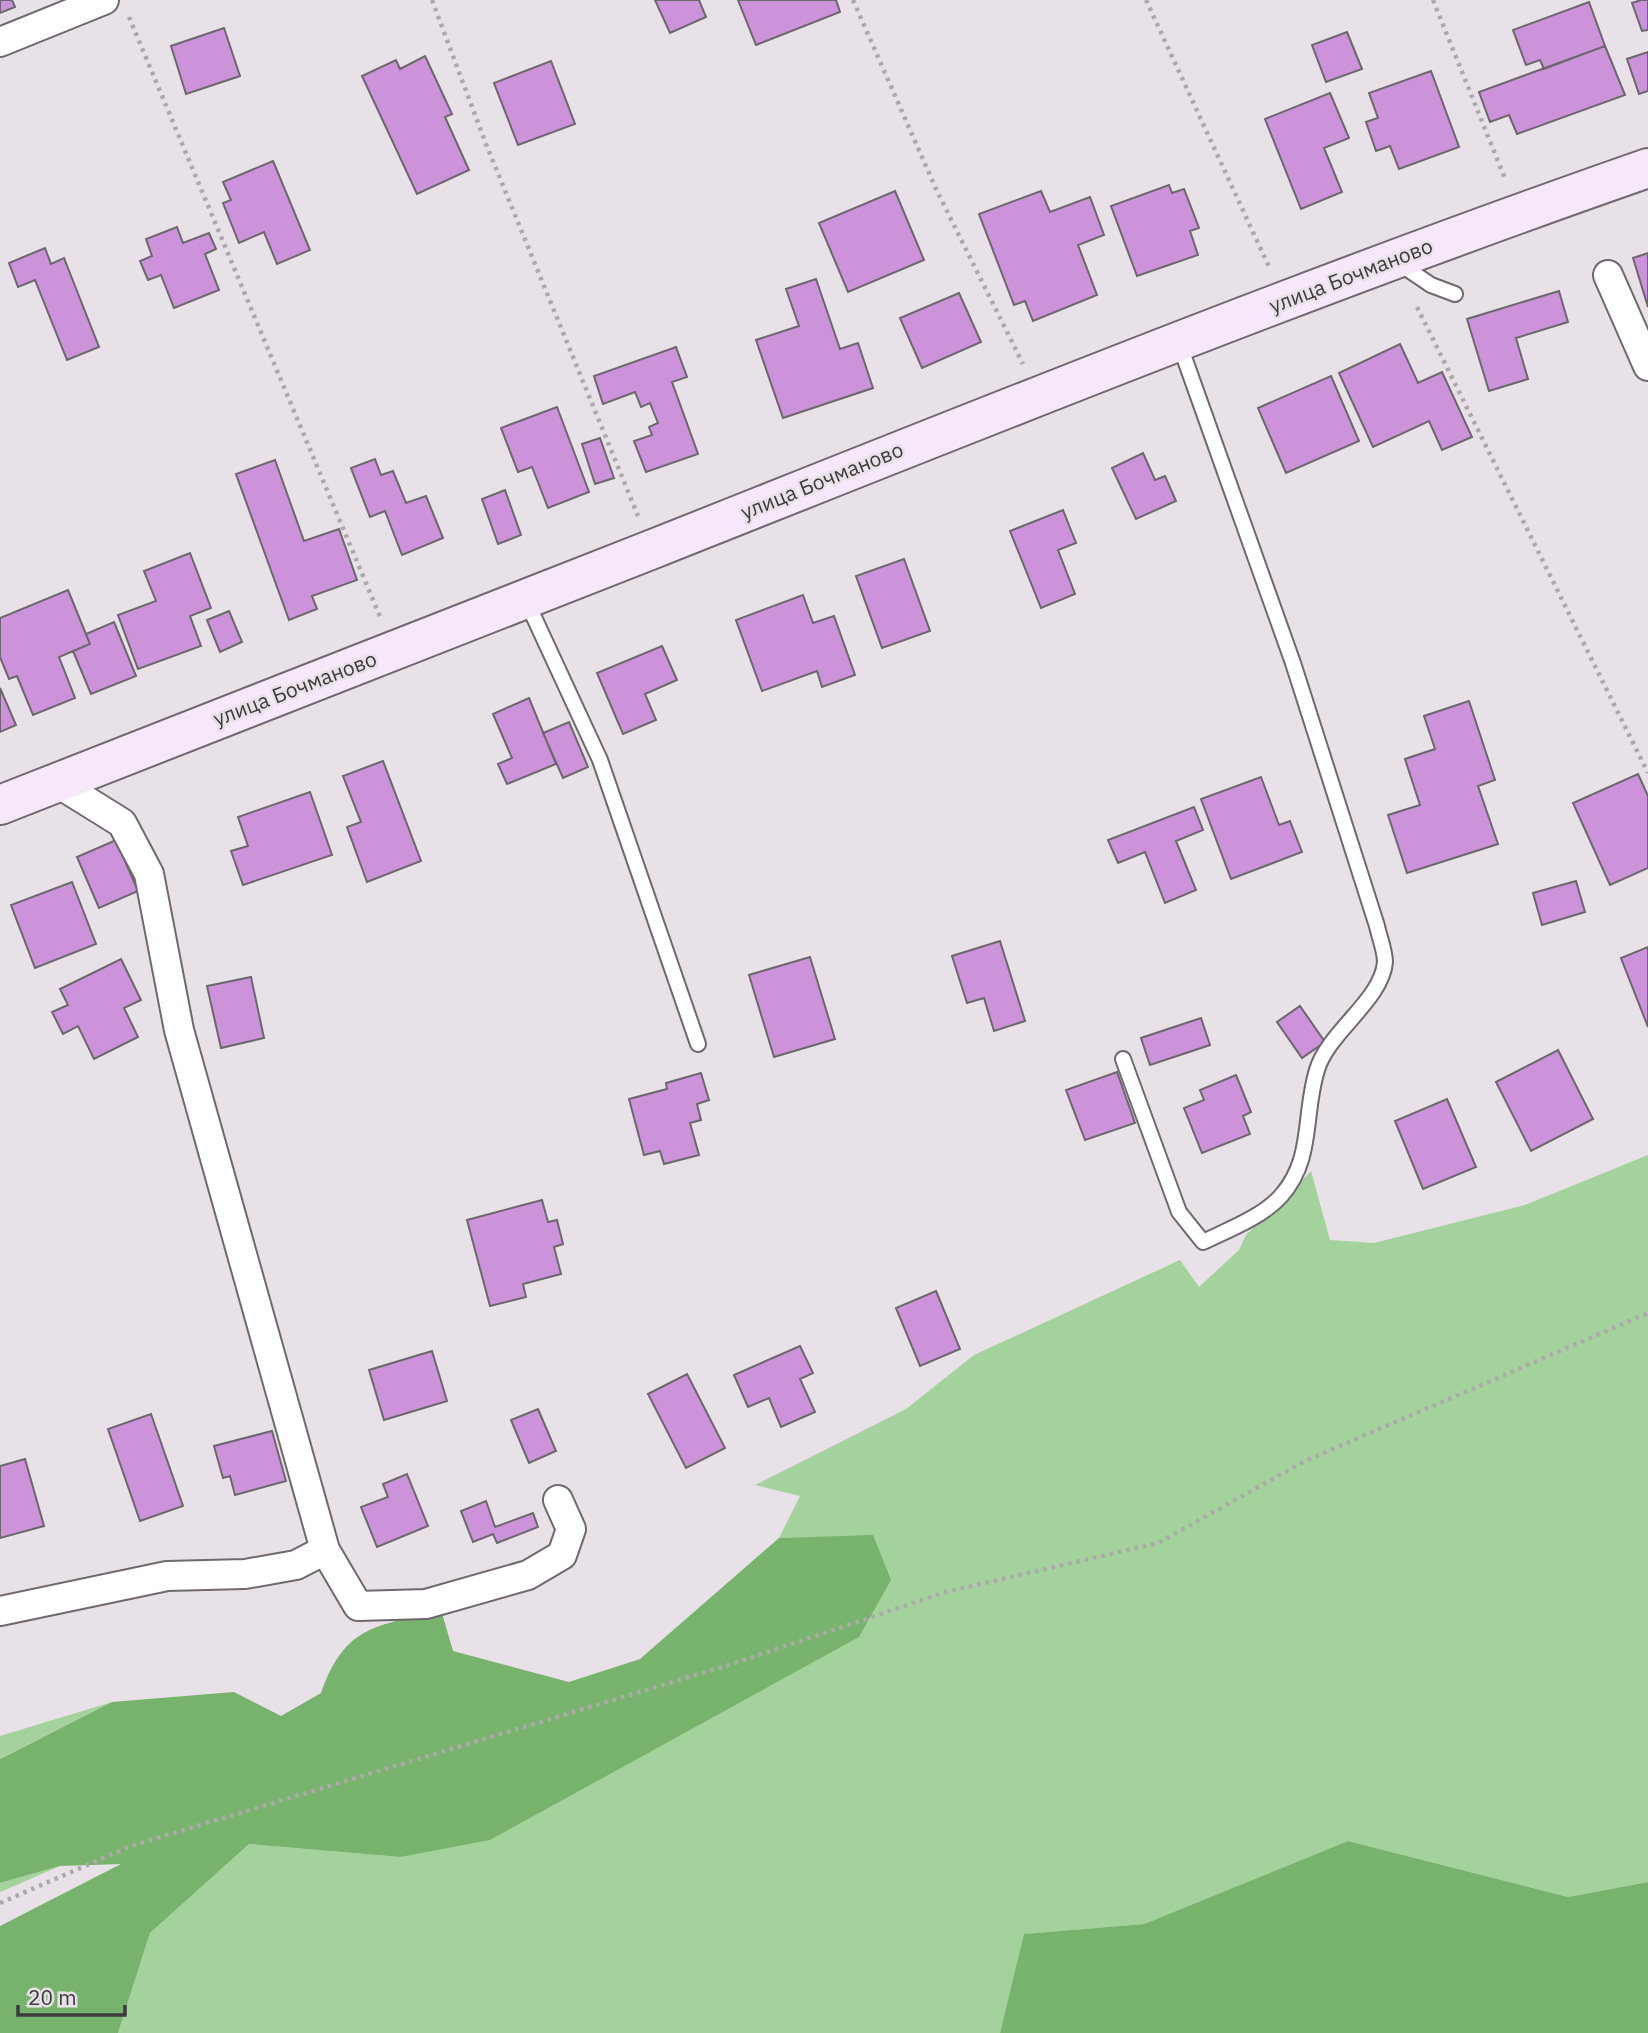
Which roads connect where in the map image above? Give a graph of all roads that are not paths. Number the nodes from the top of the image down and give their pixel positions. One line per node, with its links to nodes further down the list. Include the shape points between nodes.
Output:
1 (116, 6): 2 (street)
2 (0, 42)
3 (1648, 168): 4 (main road, улица Бочманово)
4 (1393, 259): 6 (lane, via 1431,285); 7 (main road, улица Бочманово)
5 (1608, 275): 8 (street)
6 (1455, 294)
7 (1179, 341): 9 (main road, улица Бочманово); 13 (lane, via 1293,663 1385,962 1377,986 1347,1020 1317,1067 1302,1168 1280,1198 1203,1242 1179,1212)
8 (1648, 366)
9 (525, 598): 10 (main road, улица Бочманово); 12 (lane, via 600,760)
10 (57, 782): 11 (main road, улица Бочманово); 15 (street, via 121,823 149,874 179,1030)
11 (0, 805)
12 (698, 1044)
13 (1123, 1059)
14 (558, 1500): 15 (street, via 570,1529 562,1555 528,1575 426,1604 358,1606)
15 (325, 1550): 16 (street, via 296,1565 245,1574 167,1576)
16 (0, 1611)

